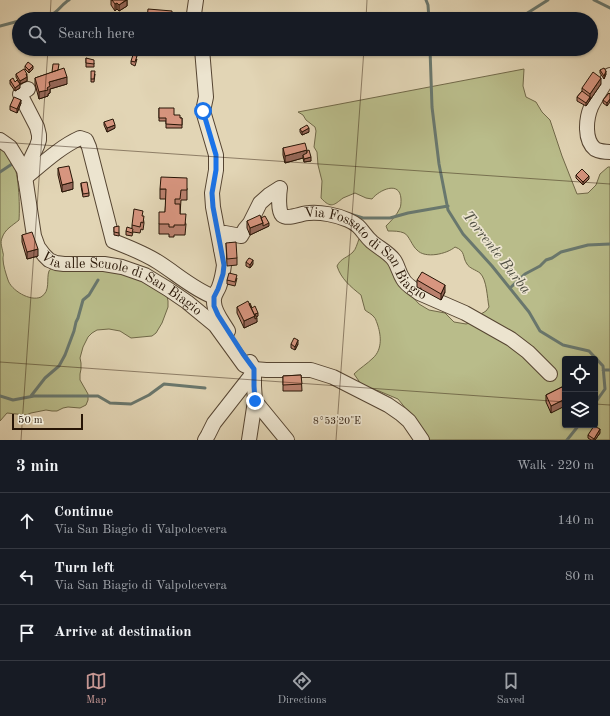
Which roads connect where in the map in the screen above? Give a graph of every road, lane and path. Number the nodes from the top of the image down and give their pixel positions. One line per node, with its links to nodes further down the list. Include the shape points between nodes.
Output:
1 (196, 0): 2 (street)
2 (194, 12)
3 (203, 56): 9 (street, via 206,97 203,111 216,155 212,193)
4 (610, 75): 7 (street, via 590,108 586,131 595,149)
5 (28, 89): 8 (street, via 20,94 37,127 39,140)
6 (0, 140): 8 (street, Via alle Scuole di San Biagio, via 10,147)
7 (610, 152)
8 (24, 174): 10 (street, via 74,140 86,140 113,241 140,252 203,293); 11 (street, Via alle Scuole di San Biagio, via 34,236 38,247 49,260 64,264 104,264 145,275 187,302 215,325 244,365)
9 (221, 249): 10 (street, via 223,274); 12 (street, Via Fossato di San Biagio, via 223,235 225,233 241,236 260,203 280,188 279,203 282,215 298,216 318,212 355,223 371,242 392,258 403,280 412,288 465,313 511,339)
10 (214, 297): 11 (street, via 218,315)
11 (254, 369): 13 (street); 14 (street, via 214,423); 17 (street, via 311,370 333,377 401,414)
12 (550, 374)
13 (255, 401): 15 (street); 16 (street)
14 (205, 440)
15 (248, 440)
16 (287, 440)
17 (422, 440)

